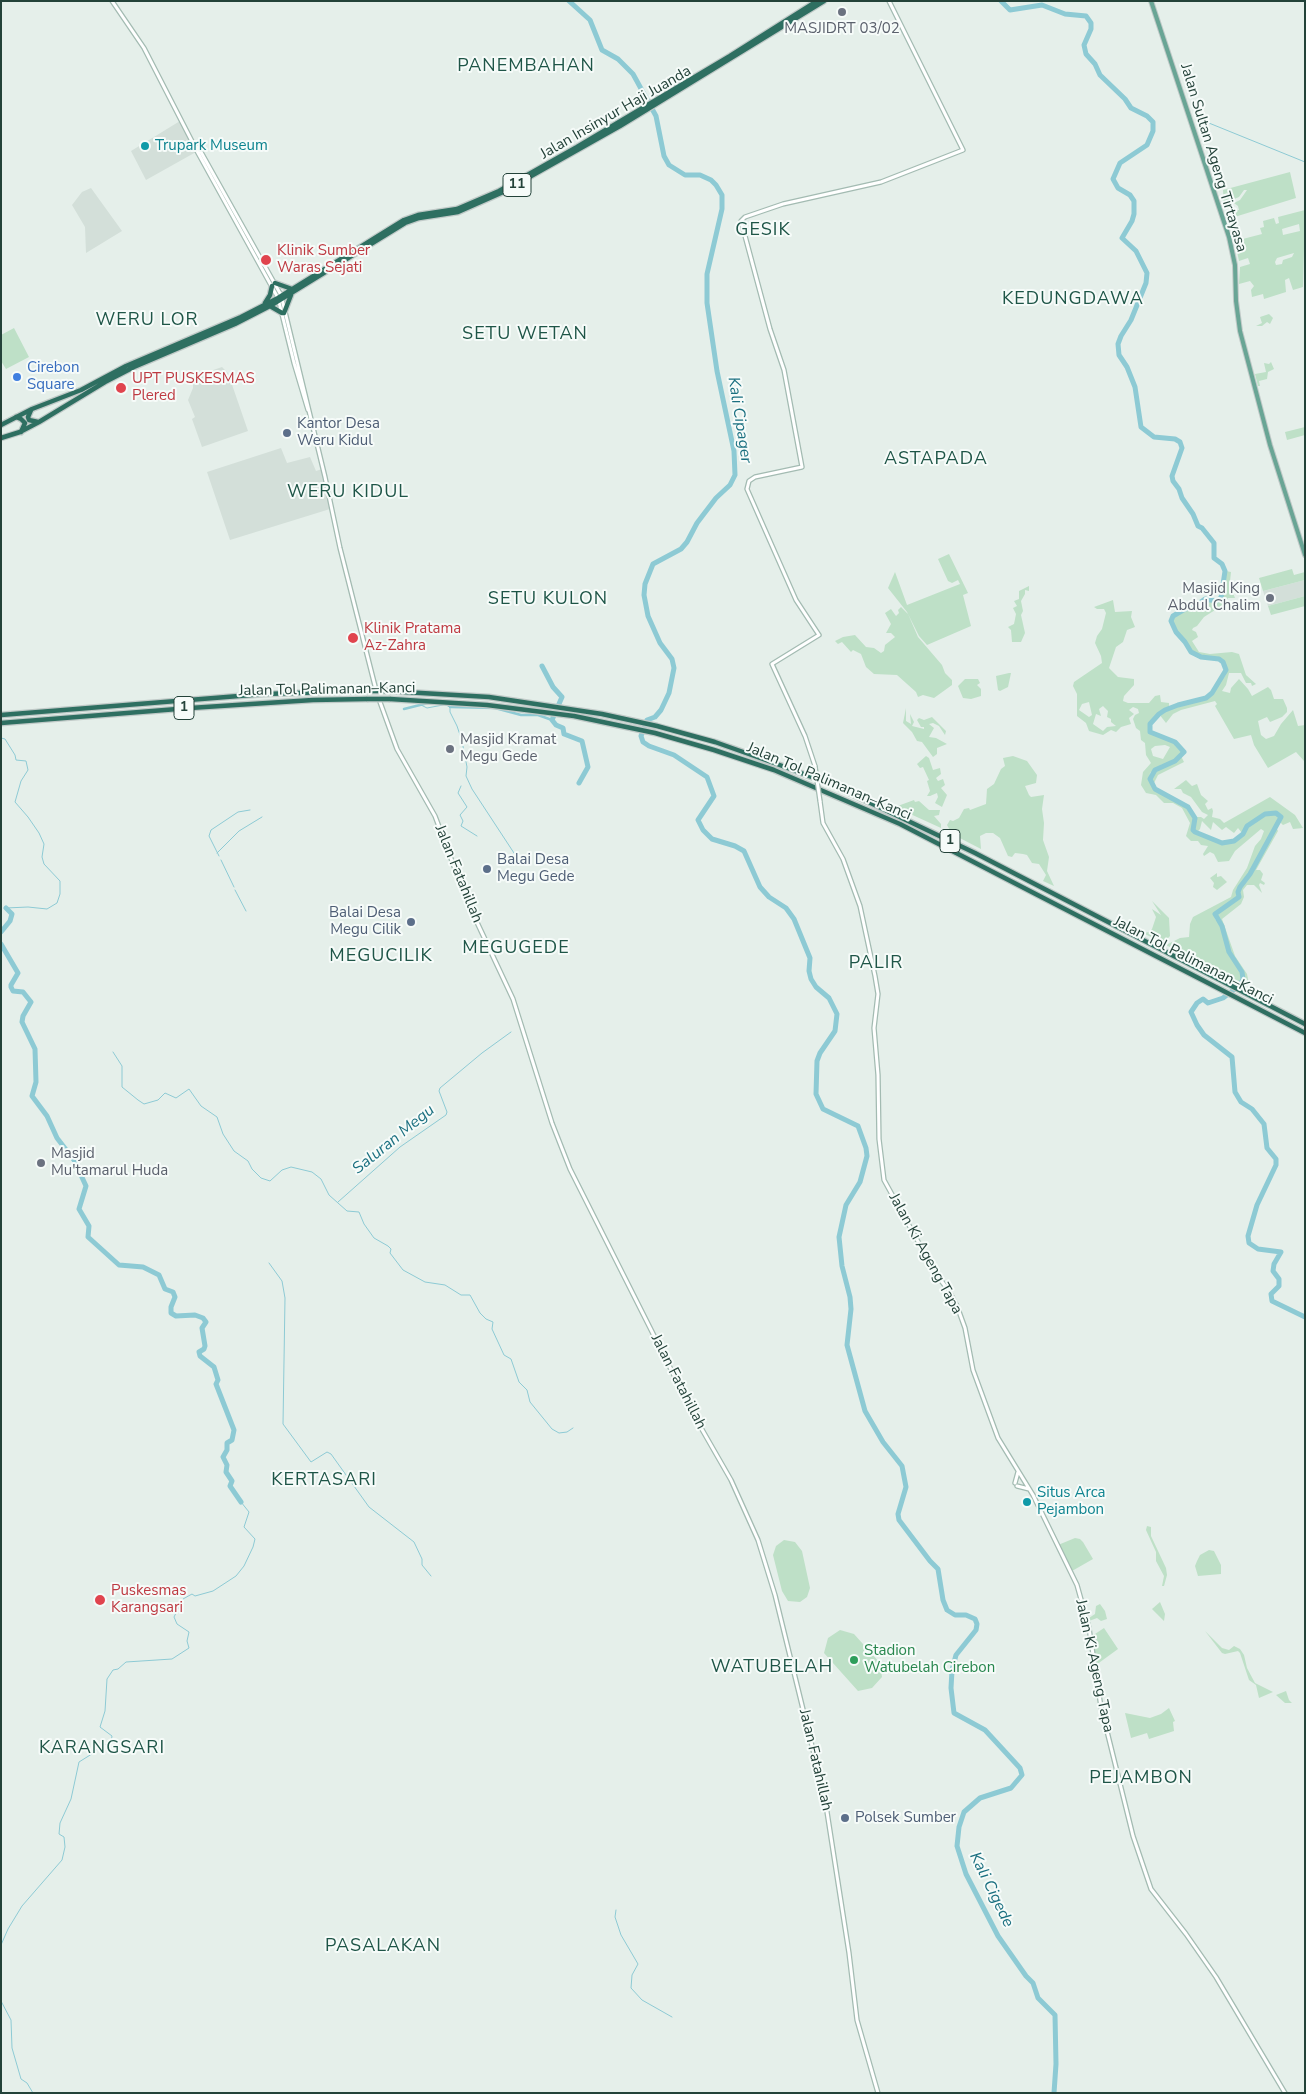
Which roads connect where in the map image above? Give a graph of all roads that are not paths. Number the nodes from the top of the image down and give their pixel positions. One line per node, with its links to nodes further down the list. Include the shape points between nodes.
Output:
1 (112, 1): 5 (street, via 144,48)
2 (889, 1): 24 (street, Jalan Ki Ageng Tapa, bridge, via 963,150 881,182 786,204 742,219 783,367 802,467 755,477 746,486 796,600 819,635 772,664 805,736 815,766 823,823 843,859 860,906 878,1002 874,1028 883,1175 936,1274 957,1306 967,1333 973,1370 996,1435)
3 (1151, 1): 17 (main road, Jalan Sultan Ageng Tirtayasa, via 1230,237 1240,331 1270,445)
4 (820, 2): 6 (highway, Jalan Insinyur Haji Juanda / 11, via 607,131 472,207 450,214 413,218)
5 (273, 285): 6 (highway); 7 (street); 8 (highway)
6 (292, 291): 7 (highway, Jalan Insinyur Haji Juanda / 11); 10 (highway)
7 (280, 299): 8 (highway, 11); 9 (highway, 11); 10 (street)
8 (262, 306): 11 (highway, 11, via 126,366 74,394)
9 (270, 306): 10 (highway); 13 (highway, 11, via 123,372)
10 (283, 313): 18 (street)
11 (32, 409): 12 (highway, 11); 13 (highway, via 30,420)
12 (16, 417): 14 (highway, 11); 15 (highway, via 25,423)
13 (40, 422): 15 (highway, 11)
14 (1, 425)
15 (20, 432): 16 (highway, 11)
16 (3, 438)
17 (1305, 555)
18 (375, 686)
19 (380, 702): 26 (street, Jalan Fatahillah, via 396,749 434,816 467,900 514,999 552,1123 570,1169 696,1419 731,1480 758,1540 775,1595 825,1799 857,2020)
20 (1, 715): 22 (highway, Jalan Tol Palimanan–Kanci / 1, bridge, via 264,694 387,691 489,697 657,726 715,742 833,785 1035,883)
21 (1, 723): 23 (highway, Jalan Tol Palimanan–Kanci / 1, bridge, via 237,705 390,699 487,705 562,714 634,728 774,770 900,824)
22 (1305, 1024)
23 (1305, 1033)
24 (1018, 1471): 25 (street, Jalan Ki Ageng Tapa); 25 (street, via 1016,1484)
25 (1029, 1489): 27 (street, Jalan Ki Ageng Tapa, via 1072,1573 1084,1606 1101,1707 1132,1836 1151,1889 1216,1977)
26 (878, 2093)
27 (1285, 2093)

